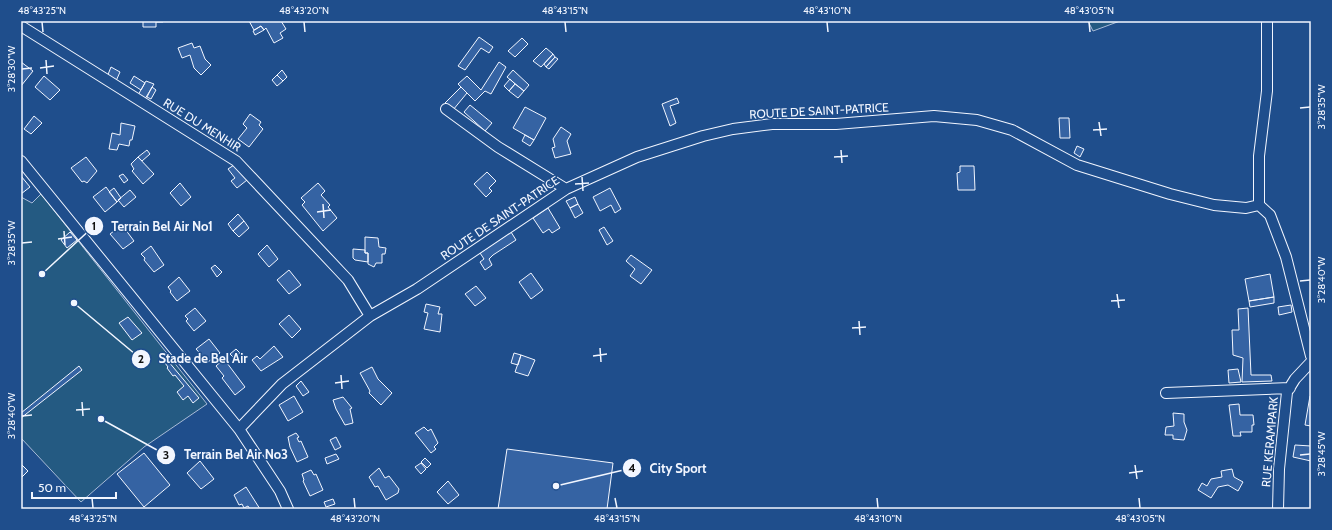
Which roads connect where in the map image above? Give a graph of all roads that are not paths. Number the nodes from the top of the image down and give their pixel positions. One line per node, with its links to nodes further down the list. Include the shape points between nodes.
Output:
1 (1267, 21): 6 (street, via 1267,91 1259,156)
2 (21, 26): 7 (street, RUE DU MENHIR, via 236,161 348,280)
3 (446, 109): 5 (street, via 498,147)
4 (21, 161): 12 (street)
5 (566, 189): 6 (street, ROUTE DE SAINT-PATRICE, via 637,157 733,129 772,124 836,124 934,116 977,120 1012,130 1077,165 1170,194 1214,205 1246,208); 7 (street, ROUTE DE SAINT-PATRICE, via 416,289)
6 (1259, 205): 8 (street, via 1270,216 1286,257)
7 (370, 316): 12 (street, ROUTE DE SAINT-PATRICE, via 282,384)
8 (1311, 356)
9 (1311, 362): 10 (street, RUE KERAMPARK)
10 (1290, 388): 11 (street); 14 (street, RUE KERAMPARK, via 1287,392 1279,469)
11 (1166, 393)
12 (239, 429): 13 (street, via 280,491)
13 (288, 509)
14 (1278, 509)

